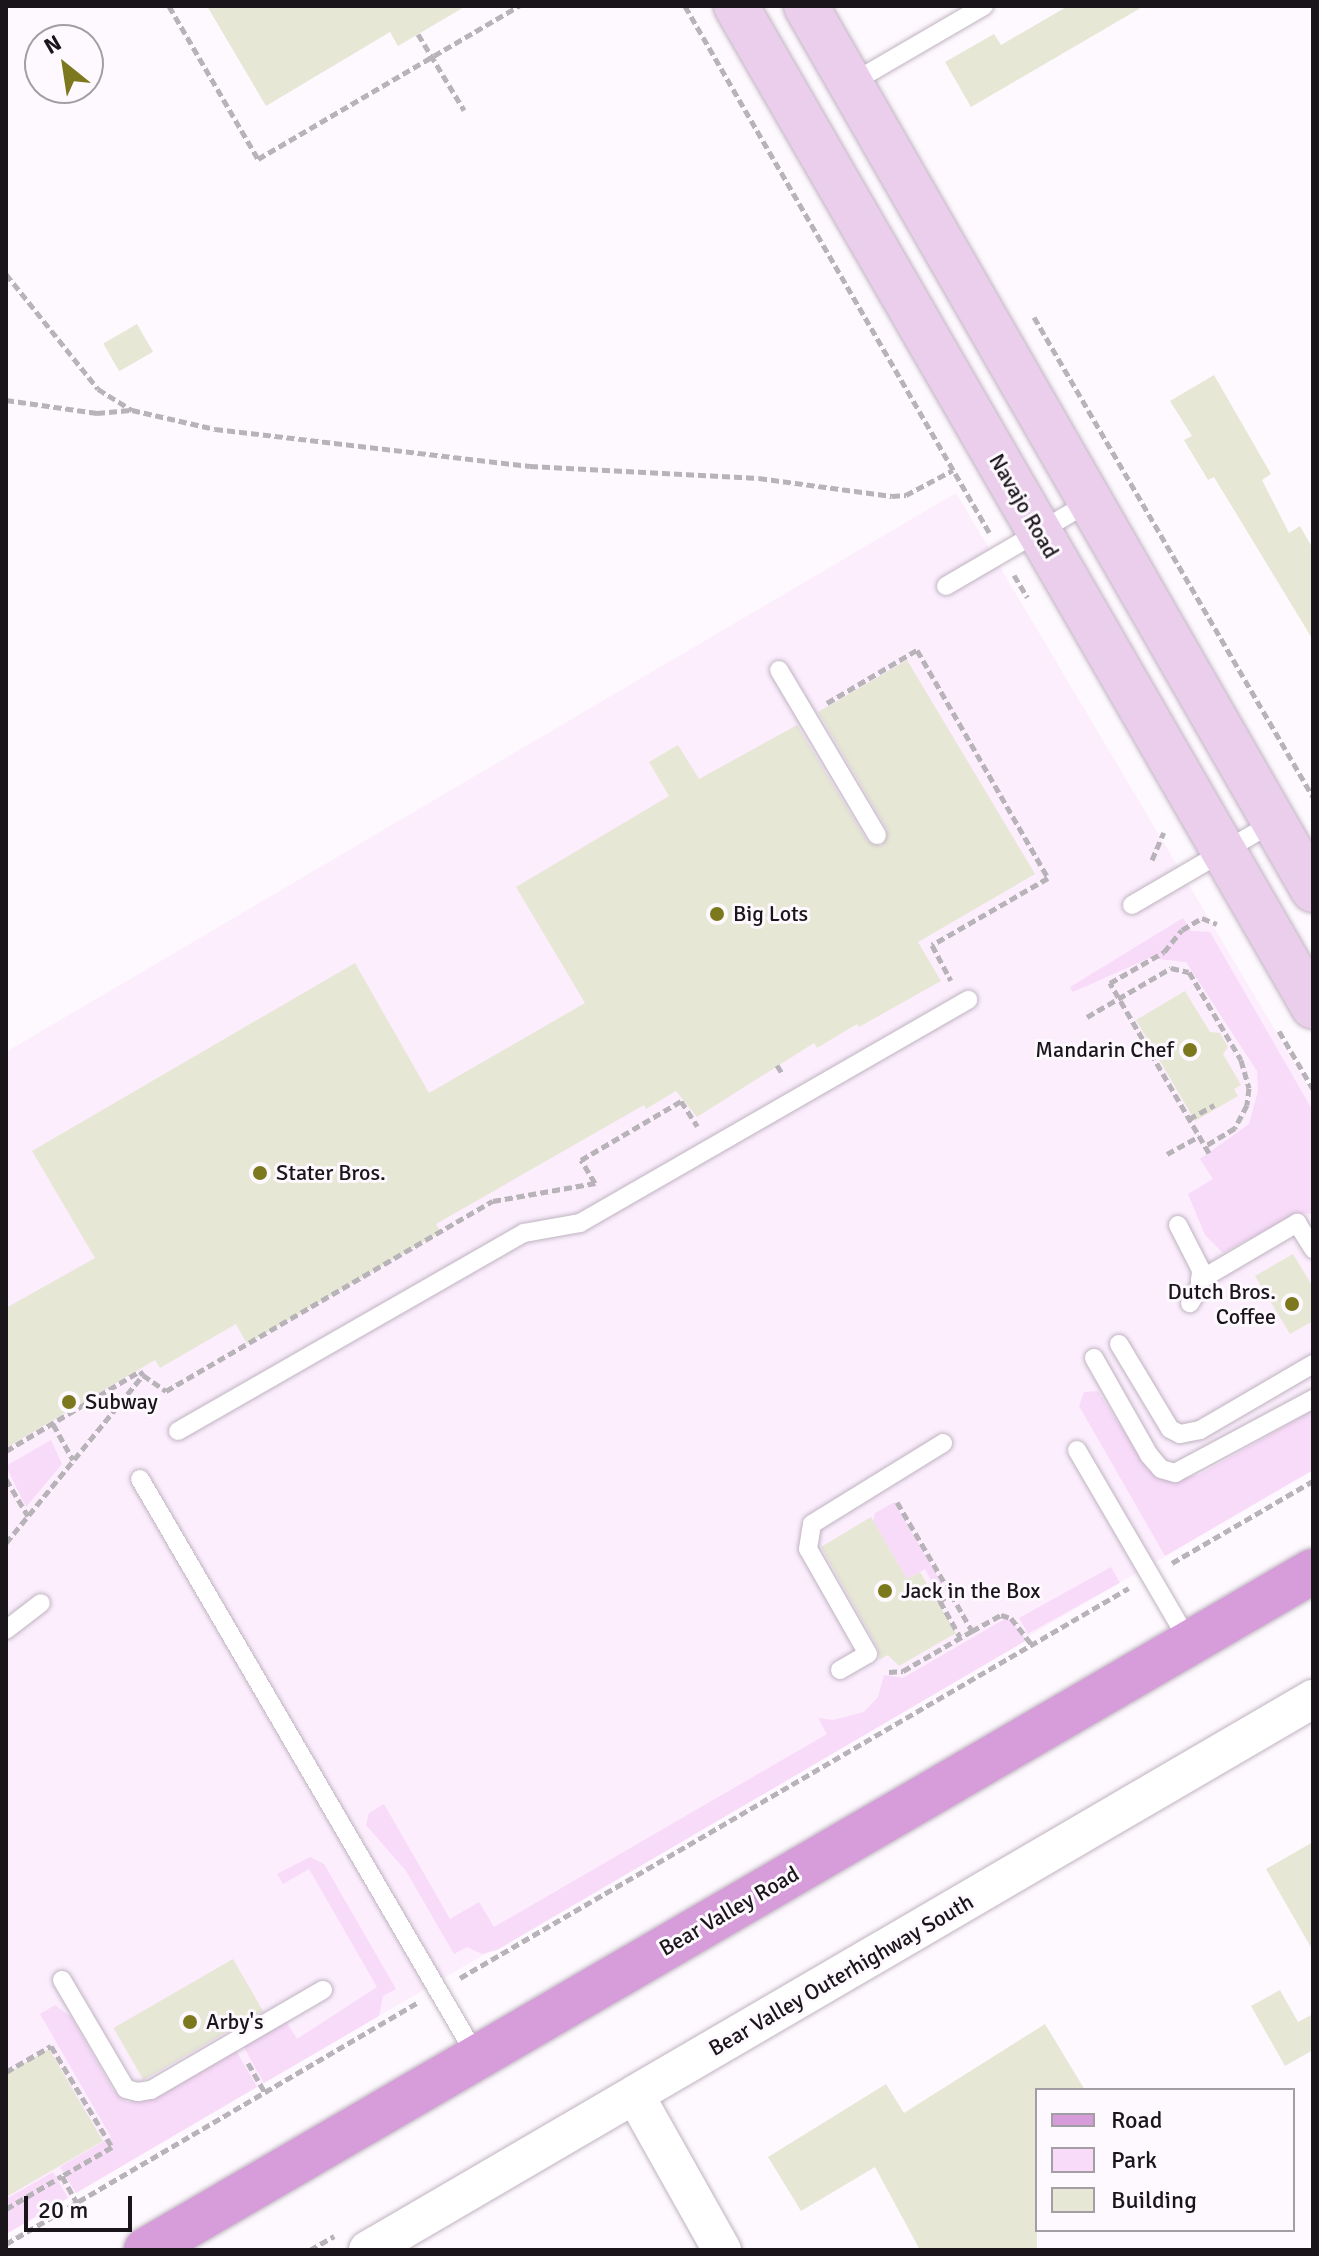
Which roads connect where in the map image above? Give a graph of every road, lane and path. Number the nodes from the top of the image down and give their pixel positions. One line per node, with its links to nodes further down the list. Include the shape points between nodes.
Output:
1 (169, 6): 7 (path, via 258,159)
2 (519, 6): 7 (path)
3 (736, 6): 16 (main road, Navajo Road)
4 (806, 6): 8 (main road)
5 (984, 6): 8 (lane)
6 (418, 34): 7 (path)
7 (432, 57): 9 (path)
8 (850, 84): 15 (main road)
9 (464, 110)
10 (6, 274): 13 (path, via 98,389)
11 (1031, 312): 20 (path)
12 (6, 400): 13 (path, via 97,413)
13 (132, 410): 14 (path, via 215,429 423,454 530,466 759,478 892,496 906,495)
14 (953, 470)
15 (1090, 502): 16 (lane); 21 (main road)
16 (1039, 532): 17 (lane); 24 (main road, Navajo Road)
17 (946, 586)
18 (779, 670): 23 (lane)
19 (822, 706): 29 (path, via 917,650 1048,878 932,945 952,979)
20 (1313, 797)
21 (1274, 822): 24 (lane); 26 (main road)
22 (1164, 832): 25 (path)
23 (877, 835)
24 (1224, 852): 27 (lane); 32 (main road, Navajo Road)
25 (1151, 861)
26 (1312, 888)
27 (1132, 905)
28 (1217, 924): 30 (path, via 1202,918 1182,930 1164,952 1110,983)
29 (939, 987)
30 (1119, 999): 33 (path); 40 (path); 42 (path, via 1180,967 1189,972 1241,1060 1249,1088 1247,1105 1235,1128)
31 (968, 1000): 55 (lane, via 580,1223 524,1233)
32 (1313, 1006)
33 (1087, 1017)
34 (777, 1065): 36 (path)
35 (796, 1069): 36 (path)
36 (784, 1076): 37 (path)
37 (771, 1083)
38 (1214, 1105): 40 (path)
39 (709, 1119): 52 (path, via 697,1126 681,1101 581,1160 595,1183 493,1201 166,1391)
40 (1189, 1119): 41 (path)
41 (1199, 1136): 42 (path); 44 (path)
42 (1205, 1146): 43 (path)
43 (1209, 1153)
44 (1167, 1154)
45 (1178, 1225): 47 (lane, via 1201,1270)
46 (1313, 1249): 47 (lane, via 1297,1223)
47 (1200, 1280): 48 (lane)
48 (1190, 1303)
49 (1119, 1344): 51 (lane, via 1170,1429 1180,1434 1200,1430)
50 (1094, 1358): 53 (lane, via 1149,1455 1161,1469 1175,1473)
51 (1313, 1364)
52 (143, 1375): 54 (path, via 140,1371); 59 (path)
53 (1313, 1399)
54 (53, 1424): 58 (path); 59 (path)
55 (178, 1431)
56 (943, 1443): 75 (lane, via 812,1524 808,1549 868,1654)
57 (1077, 1450): 67 (lane)
58 (6, 1451)
59 (73, 1460): 64 (path)
60 (6, 1479): 64 (path)
61 (140, 1479): 80 (lane)
62 (1313, 1481): 67 (path)
63 (882, 1506): 68 (path, via 895,1498)
64 (28, 1516): 65 (path)
65 (6, 1543)
66 (1313, 1571): 73 (main road, Bear Valley Road)
67 (1151, 1575): 73 (lane); 74 (path)
68 (951, 1594): 71 (path); 72 (path, via 939,1602)
69 (41, 1603): 70 (lane)
70 (6, 1630)
71 (972, 1631): 72 (path); 74 (path, via 1001,1615 1021,1623)
72 (960, 1637): 76 (path, via 903,1671)
73 (1190, 1643): 81 (main road, Bear Valley Road)
74 (1032, 1645): 80 (path)
75 (840, 1670)
76 (883, 1672)
77 (1313, 1699): 83 (street, Bear Valley Outerhighway South)
78 (62, 1980): 79 (lane, via 126,2089 138,2092 151,2090)
79 (323, 1990)
80 (438, 1991): 81 (lane); 85 (path)
81 (477, 2057): 89 (main road, Bear Valley Road)
82 (6, 2072): 84 (path, via 51,2046 112,2147)
83 (635, 2095): 88 (street, Bear Valley Outerhighway South); 90 (street)
84 (62, 2176): 85 (path); 86 (path)
85 (77, 2203): 87 (path)
86 (6, 2209)
87 (6, 2244)
88 (391, 2244)
89 (146, 2250)
90 (722, 2250)

